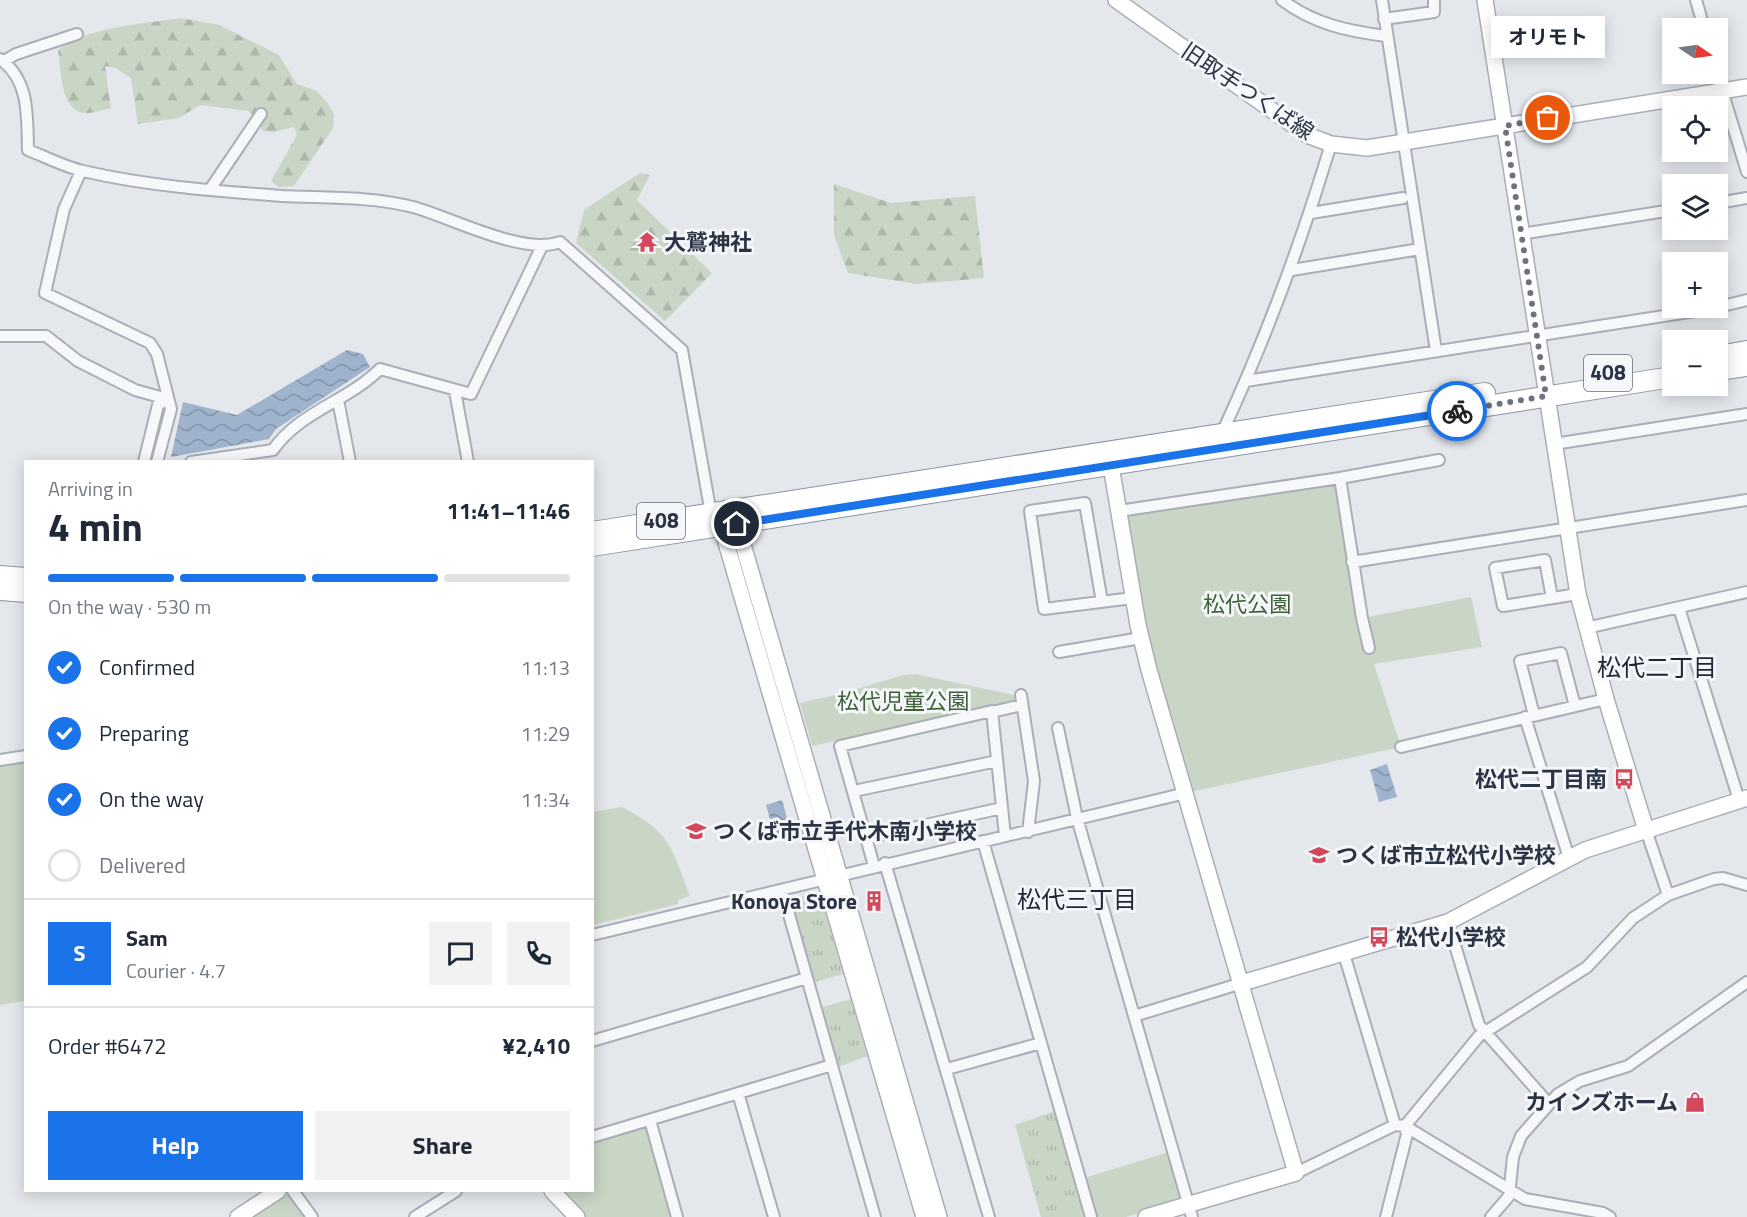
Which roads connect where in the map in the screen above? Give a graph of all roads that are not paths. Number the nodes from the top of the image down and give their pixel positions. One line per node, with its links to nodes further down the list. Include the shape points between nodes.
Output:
1 (1116, 0): 19 (street, 旧取手つくば線, via 1307,135)
2 (1282, 0): 11 (street, via 1329,26)
3 (1382, 0): 9 (street)
4 (1434, 0): 9 (street, via 1434,12)
5 (1485, 0): 17 (street)
6 (1685, 0): 7 (street)
7 (1696, 0): 8 (street)
8 (1701, 18)
9 (1384, 20): 11 (street)
10 (77, 34): 12 (street)
11 (1386, 36): 18 (street)
12 (2, 60): 20 (street, via 20,81 27,102 28,150)
13 (1721, 84): 15 (street)
14 (1747, 87): 15 (street, 旧取手つくば線)
15 (1723, 90): 17 (street, 旧取手つくば線); 21 (street)
16 (261, 114): 22 (street)
17 (1505, 126): 18 (street, 旧取手つくば線); 28 (street)
18 (1404, 141): 19 (street, 旧取手つくば線, via 1366,148); 30 (street)
19 (1331, 144): 27 (street)
20 (81, 171): 22 (street); 47 (street, via 64,209 45,293 150,343 158,354)
21 (1747, 172)
22 (211, 189): 29 (street, via 370,199 414,207 474,230)
23 (1402, 198): 27 (street)
24 (1747, 198): 25 (street)
25 (1728, 201)
26 (1662, 212): 28 (street)
27 (1311, 213): 31 (street)
28 (1521, 234): 35 (street)
29 (541, 248): 46 (street, via 471,394); 63 (street, via 560,242 682,350)
30 (1420, 249): 31 (street); 37 (street)
31 (1292, 270): 44 (street)
32 (1747, 300): 33 (street)
33 (1728, 304)
34 (1662, 315): 35 (street)
35 (1536, 335): 37 (street); 45 (street)
36 (0, 336): 47 (street, via 46,336 78,361 135,390)
37 (1436, 351): 44 (street)
38 (1747, 351): 39 (highway)
39 (1728, 354)
40 (1662, 365): 45 (highway, 408)
41 (1747, 366): 42 (highway)
42 (1728, 369)
43 (1662, 378): 45 (highway, 408)
44 (1246, 381): 50 (street)
45 (1545, 390): 50 (highway, 408); 51 (street); 52 (highway, 408)
46 (455, 391): 48 (street, via 380,369 362,387); 58 (street)
47 (167, 399): 53 (street, via 158,405); 54 (street); 55 (street, via 171,409)
48 (338, 400): 56 (street, via 283,435 273,450); 57 (street)
49 (1747, 414): 51 (street)
50 (1222, 433): 52 (highway, 408)
51 (1554, 444): 64 (street)
52 (1110, 458): 62 (street); 63 (highway, 408)
53 (144, 460)
54 (152, 460)
55 (158, 460)
56 (204, 460)
57 (350, 460)
58 (468, 460)
59 (1439, 460): 60 (street)
60 (1340, 478): 62 (street); 67 (street)
61 (1747, 500): 64 (street)
62 (1119, 511): 74 (street)
63 (725, 519): 65 (highway, 408); 66 (highway, 408); 103 (street)
64 (1567, 528): 67 (street); 73 (street)
65 (594, 532)
66 (594, 546)
67 (1352, 562): 80 (street)
68 (0, 576): 69 (highway)
69 (24, 578)
70 (0, 590): 71 (highway)
71 (24, 592)
72 (1747, 592): 77 (street)
73 (1578, 594): 75 (street); 78 (street)
74 (1133, 598): 76 (street); 79 (street)
75 (1552, 598): 75 (street, via 1503,606 1495,568 1545,560)
76 (1102, 602): 76 (street, via 1044,609 1030,511 1086,503)
77 (1679, 608): 78 (street); 93 (street)
78 (1586, 628): 82 (street)
79 (1141, 638): 81 (street); 92 (street)
80 (1369, 648)
81 (1059, 652)
82 (1606, 699): 83 (street); 96 (street)
83 (1575, 706): 85 (street); 85 (street, via 1561,653 1520,661)
84 (992, 712): 90 (street); 91 (street, via 840,746); 97 (street, via 1022,700 1034,781)
85 (1529, 716): 87 (street); 101 (street)
86 (1058, 728): 95 (street)
87 (1401, 747)
88 (24, 756): 89 (street)
89 (0, 760)
90 (997, 761): 91 (street); 94 (street)
91 (854, 791): 99 (street)
92 (1186, 793): 95 (street); 112 (street)
93 (1743, 799): 96 (street)
94 (1002, 808): 98 (street); 99 (street)
95 (1077, 818): 97 (street); 113 (street)
96 (1646, 830): 101 (street); 106 (street)
97 (1028, 832): 98 (street)
98 (1005, 836): 100 (street)
99 (867, 838): 102 (street)
100 (983, 841): 102 (street); 116 (street)
101 (1569, 858): 107 (street)
102 (880, 864): 103 (street); 118 (street)
103 (833, 878): 105 (street); 138 (street); 139 (street)
104 (1747, 885): 106 (street, via 1714,879)
105 (782, 890): 108 (street); 110 (street)
106 (1668, 895): 114 (street, via 1633,918 1587,967)
107 (1448, 922): 109 (street); 114 (street, via 1479,1025)
108 (594, 935)
109 (1344, 954): 112 (street); 122 (street)
110 (807, 978): 115 (street); 117 (street)
111 (1747, 982): 120 (street, via 1628,1066 1566,1088)
112 (1242, 983): 113 (street); 124 (street)
113 (1134, 1016): 130 (street)
114 (1485, 1032): 120 (street); 122 (street)
115 (594, 1040)
116 (1041, 1043): 118 (street); 141 (street)
117 (832, 1065): 119 (street); 137 (street)
118 (948, 1069): 140 (street)
119 (738, 1093): 121 (street); 136 (street)
120 (1549, 1104): 125 (street, via 1516,1146)
121 (650, 1120): 123 (street); 135 (street)
122 (1400, 1126): 124 (street); 125 (street); 143 (street, via 1407,1134)
123 (594, 1136)
124 (1296, 1173): 130 (street)
125 (1511, 1188): 144 (street); 145 (street, via 1525,1199)
126 (276, 1192): 131 (street)
127 (295, 1192): 132 (street)
128 (454, 1192): 133 (street)
129 (553, 1192): 134 (street)
130 (1191, 1211): 142 (street)
131 (238, 1217)
132 (312, 1217)
133 (415, 1217)
134 (577, 1217)
135 (677, 1217)
136 (774, 1217)
137 (875, 1217)
138 (924, 1217)
139 (939, 1217)
140 (989, 1217)
141 (1091, 1217)
142 (1146, 1217)
143 (1386, 1217)
144 (1491, 1217)
145 (1610, 1217)

